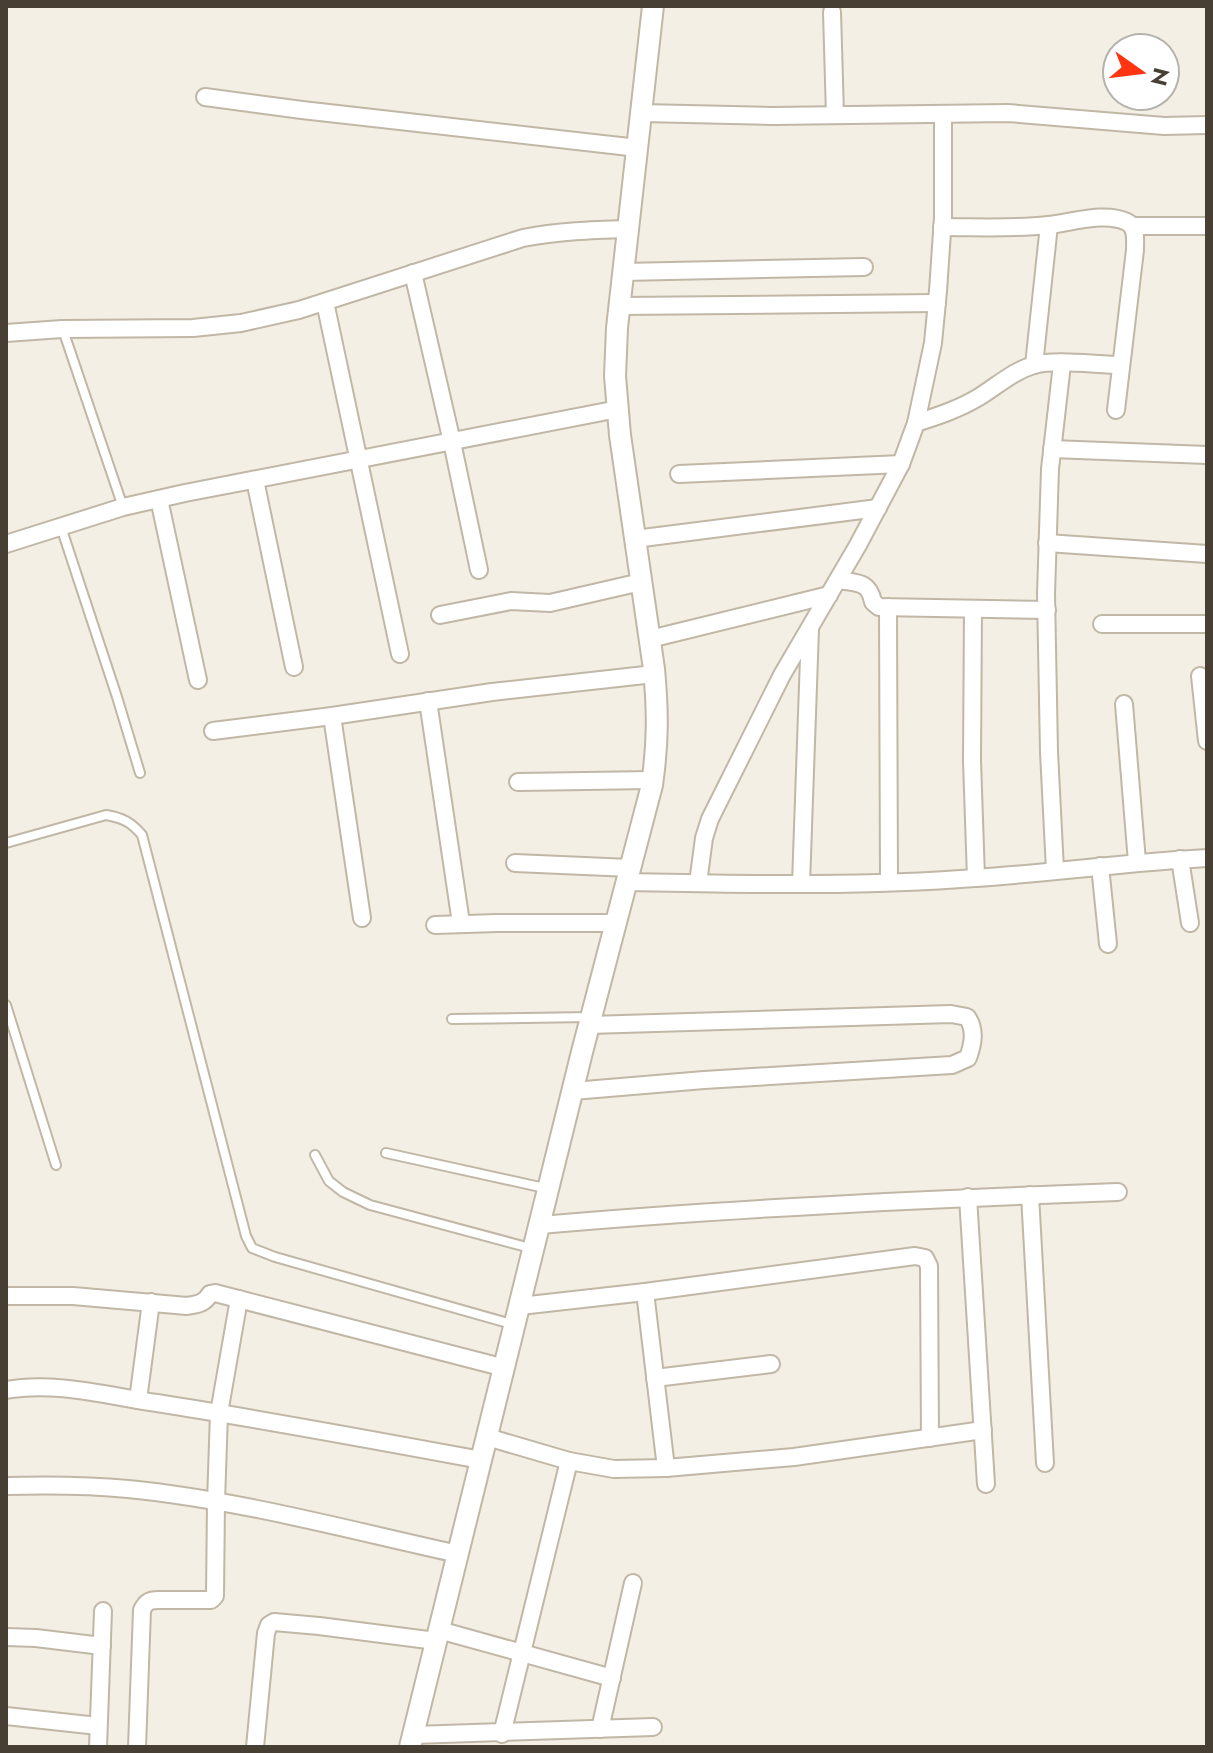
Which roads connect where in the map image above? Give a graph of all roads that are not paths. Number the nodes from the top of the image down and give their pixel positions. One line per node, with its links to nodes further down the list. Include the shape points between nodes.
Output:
1 (653, 6): 4 (street)
2 (832, 12): 6 (street)
3 (205, 97): 8 (street)
4 (642, 113): 6 (street); 8 (street)
5 (943, 114): 6 (street); 7 (street); 12 (street)
6 (835, 115)
7 (1207, 125)
8 (638, 148): 13 (street)
9 (1049, 225): 10 (street, via 1104,218); 12 (street); 23 (street)
10 (1132, 226): 11 (street); 24 (street, via 1135,250)
11 (1207, 226)
12 (942, 227): 18 (street)
13 (628, 229): 15 (street); 16 (street, via 546,233)
14 (864, 267): 15 (street)
15 (623, 272): 19 (street)
16 (413, 273): 17 (street); 28 (street)
17 (325, 302): 20 (street, via 241,323 193,328); 31 (street)
18 (937, 303): 19 (street); 27 (street)
19 (620, 306): 25 (street)
20 (62, 329): 21 (street); 36 (lane)
21 (6, 333)
22 (1062, 364): 23 (street); 24 (street); 29 (street)
23 (1034, 365): 27 (street, via 954,410)
24 (1121, 365): 26 (street)
25 (618, 409): 28 (street); 39 (street)
26 (1116, 410)
27 (916, 423): 32 (street)
28 (452, 442): 31 (street); 43 (street)
29 (1052, 449): 30 (street); 40 (street)
30 (1207, 455)
31 (360, 460): 34 (street); 54 (street)
32 (901, 464): 33 (street); 37 (street)
33 (679, 474)
34 (255, 480): 35 (street); 55 (street)
35 (159, 499): 36 (street); 58 (street)
36 (123, 507): 38 (street)
37 (878, 508): 39 (street); 45 (street)
38 (61, 526): 41 (street); 64 (lane)
39 (635, 539): 44 (street)
40 (1047, 543): 42 (street); 48 (street)
41 (6, 544)
42 (1207, 554)
43 (479, 570)
44 (641, 582): 49 (street, via 550,603 511,601); 53 (street)
45 (834, 587): 46 (street, via 867,587 873,602); 52 (street); 53 (street)
46 (888, 607): 47 (street); 76 (street)
47 (973, 609): 48 (street); 75 (street)
48 (1047, 610): 73 (street)
49 (440, 615)
50 (1102, 624): 51 (street)
51 (1207, 624)
52 (810, 627): 77 (street, via 710,819); 78 (street)
53 (650, 639): 56 (street)
54 (400, 654)
55 (294, 667)
56 (654, 674): 59 (street); 65 (street, via 658,704)
57 (1200, 676): 63 (street)
58 (198, 680)
59 (428, 701): 61 (street); 80 (street)
60 (1124, 704): 70 (street)
61 (332, 716): 62 (street); 79 (street)
62 (213, 731)
63 (1207, 741)
64 (140, 773)
65 (652, 780): 66 (street); 74 (street)
66 (518, 782)
67 (6, 843): 102 (lane, via 106,815 133,824 142,835 252,1248)
68 (1207, 858): 69 (street)
69 (1180, 859): 70 (street); 82 (street)
70 (1137, 862): 72 (street)
71 (515, 863): 74 (street)
72 (1100, 866): 73 (street); 84 (street)
73 (1055, 870): 75 (street)
74 (628, 875): 77 (street); 81 (street)
75 (976, 878): 76 (street)
76 (889, 882): 78 (street)
77 (698, 883): 78 (street)
78 (801, 884)
79 (362, 918)
80 (461, 923): 81 (street); 83 (street)
81 (616, 923): 87 (street)
82 (1190, 923)
83 (435, 925)
84 (1108, 944)
85 (6, 1005): 91 (lane)
86 (452, 1019): 87 (lane)
87 (590, 1021): 88 (street); 88 (street, via 951,1014 967,1017 974,1035 968,1058 952,1065)
88 (573, 1091): 92 (street)
89 (386, 1153): 92 (lane)
90 (315, 1155): 97 (lane, via 329,1181 370,1205)
91 (56, 1165)
92 (550, 1189): 96 (street)
93 (1118, 1192): 94 (street)
94 (1030, 1195): 95 (street); 114 (street)
95 (968, 1197): 96 (street); 109 (street)
96 (540, 1225): 97 (street)
97 (534, 1250): 102 (street)
98 (645, 1292): 102 (street); 105 (street); 111 (street, via 925,1258)
99 (6, 1296): 101 (street)
100 (239, 1299): 101 (street, via 215,1293 187,1306); 104 (street); 108 (street)
101 (151, 1302): 107 (street)
102 (518, 1316): 104 (street)
103 (771, 1364): 105 (street)
104 (505, 1368): 110 (street)
105 (655, 1378): 115 (street)
106 (6, 1390): 107 (street, via 47,1387)
107 (138, 1400): 108 (street)
108 (219, 1413): 112 (street); 118 (street)
109 (983, 1430): 111 (street); 116 (street)
110 (487, 1437): 112 (street); 113 (street)
111 (930, 1438): 115 (street)
112 (481, 1460): 119 (street)
113 (569, 1461): 115 (street, via 614,1469); 125 (street)
114 (1045, 1463)
115 (666, 1468)
116 (986, 1484)
117 (6, 1486): 118 (street, via 129,1489)
118 (216, 1502): 119 (street); 134 (street, via 215,1596 151,1600 142,1610)
119 (458, 1554): 122 (street)
120 (633, 1583): 126 (street)
121 (103, 1611): 124 (street)
122 (438, 1635): 125 (street); 132 (street); 135 (street, via 269,1625)
123 (6, 1637): 124 (street)
124 (102, 1646): 128 (street)
125 (522, 1654): 126 (street); 131 (street)
126 (612, 1678): 130 (street)
127 (6, 1716): 128 (street)
128 (98, 1726): 133 (street)
129 (653, 1727): 130 (street)
130 (600, 1729): 131 (street)
131 (502, 1734): 132 (street)
132 (412, 1741)
133 (98, 1747)
134 (137, 1747)
135 (255, 1747)

